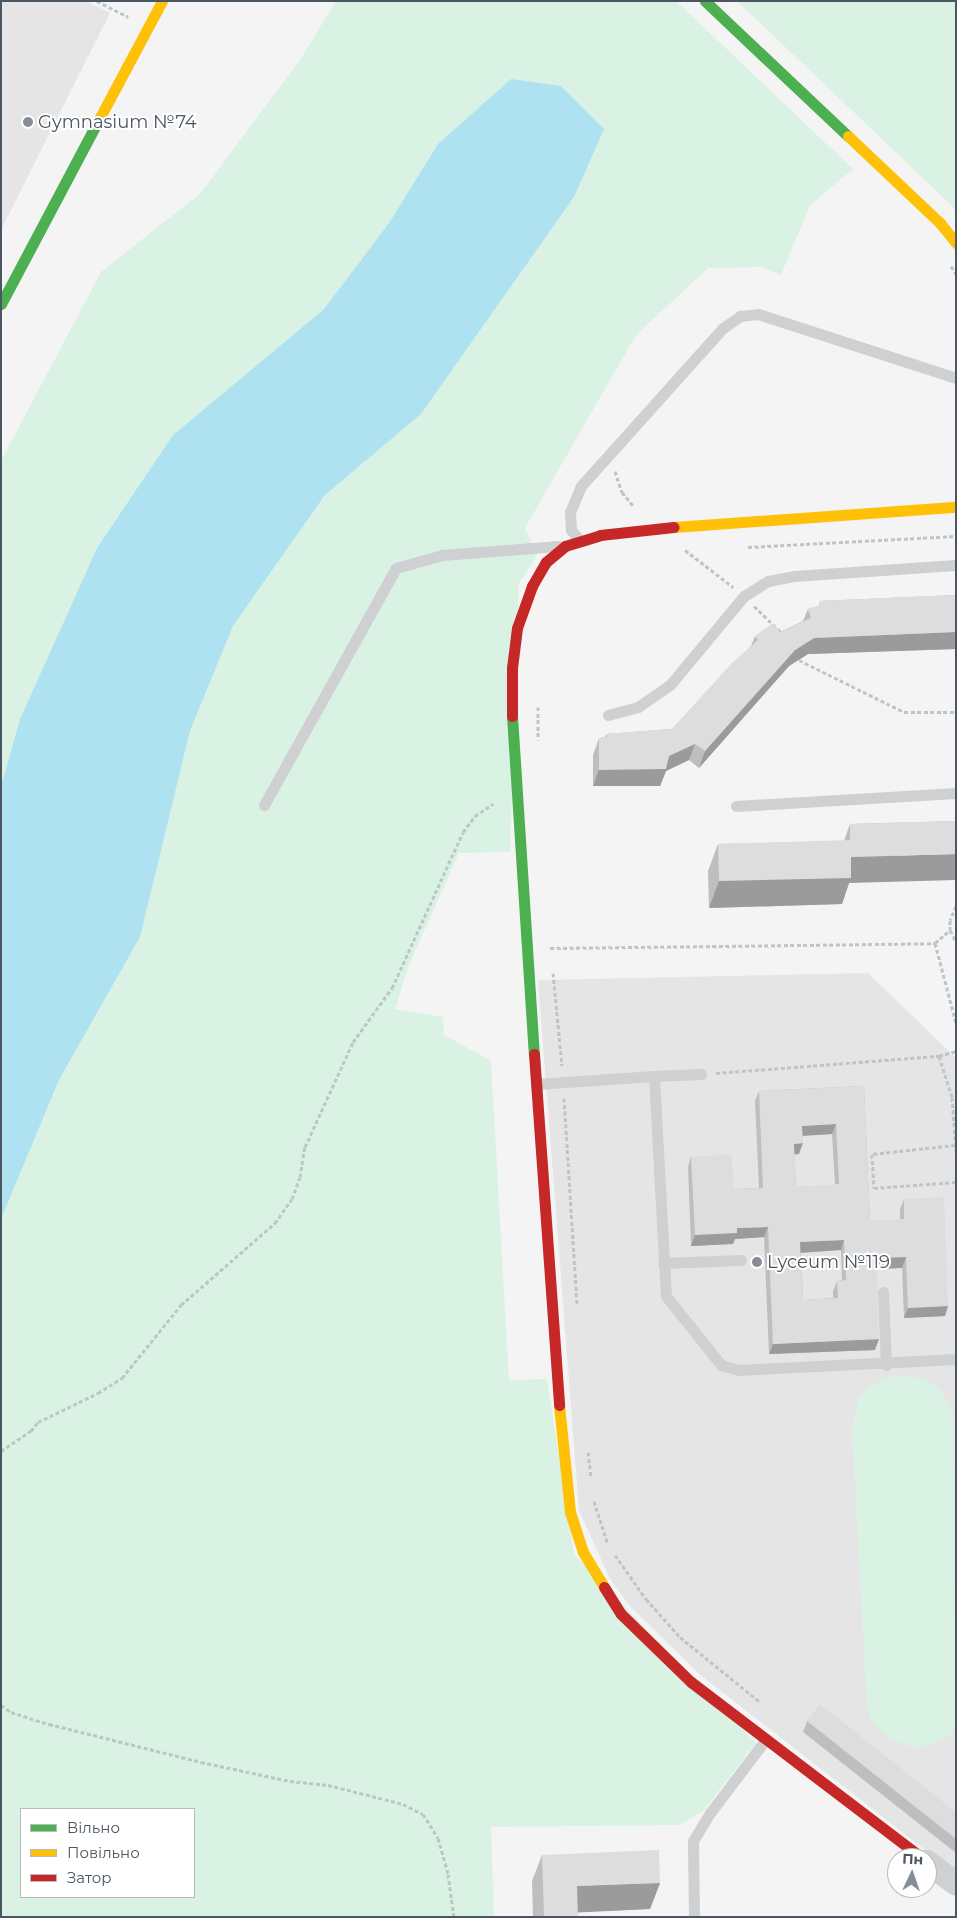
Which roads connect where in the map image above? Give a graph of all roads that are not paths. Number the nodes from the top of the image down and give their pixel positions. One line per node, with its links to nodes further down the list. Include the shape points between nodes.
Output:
1 (162, 1): 4 (street)
2 (705, 1): 3 (street, via 940,223)
3 (956, 243)
4 (1, 304)
5 (956, 378): 7 (lane, via 758,314 740,316 722,328 581,486 570,512 571,530)
6 (956, 507): 7 (street, via 642,529)
7 (580, 541): 8 (street)
8 (565, 546): 12 (lane, via 442,555 396,568); 16 (street, via 546,562 532,586 517,628 512,668 512,730)
9 (956, 565): 10 (lane, via 794,576 768,581 744,596 670,685 638,707)
10 (608, 715)
11 (956, 793): 13 (lane)
12 (264, 805)
13 (736, 806)
14 (700, 1074): 15 (lane)
15 (654, 1076): 16 (lane); 18 (lane)
16 (536, 1084): 22 (street, via 563,1467 570,1512 584,1552 621,1614 657,1652)
17 (741, 1260): 18 (lane)
18 (663, 1263): 21 (lane, via 666,1296 721,1365 729,1370)
19 (883, 1292): 21 (lane)
20 (956, 1359): 21 (lane)
21 (886, 1365)
22 (766, 1739): 23 (street); 26 (lane, via 693,1841)
23 (909, 1848)
24 (937, 1870): 25 (street)
25 (956, 1884)
26 (694, 1917)

